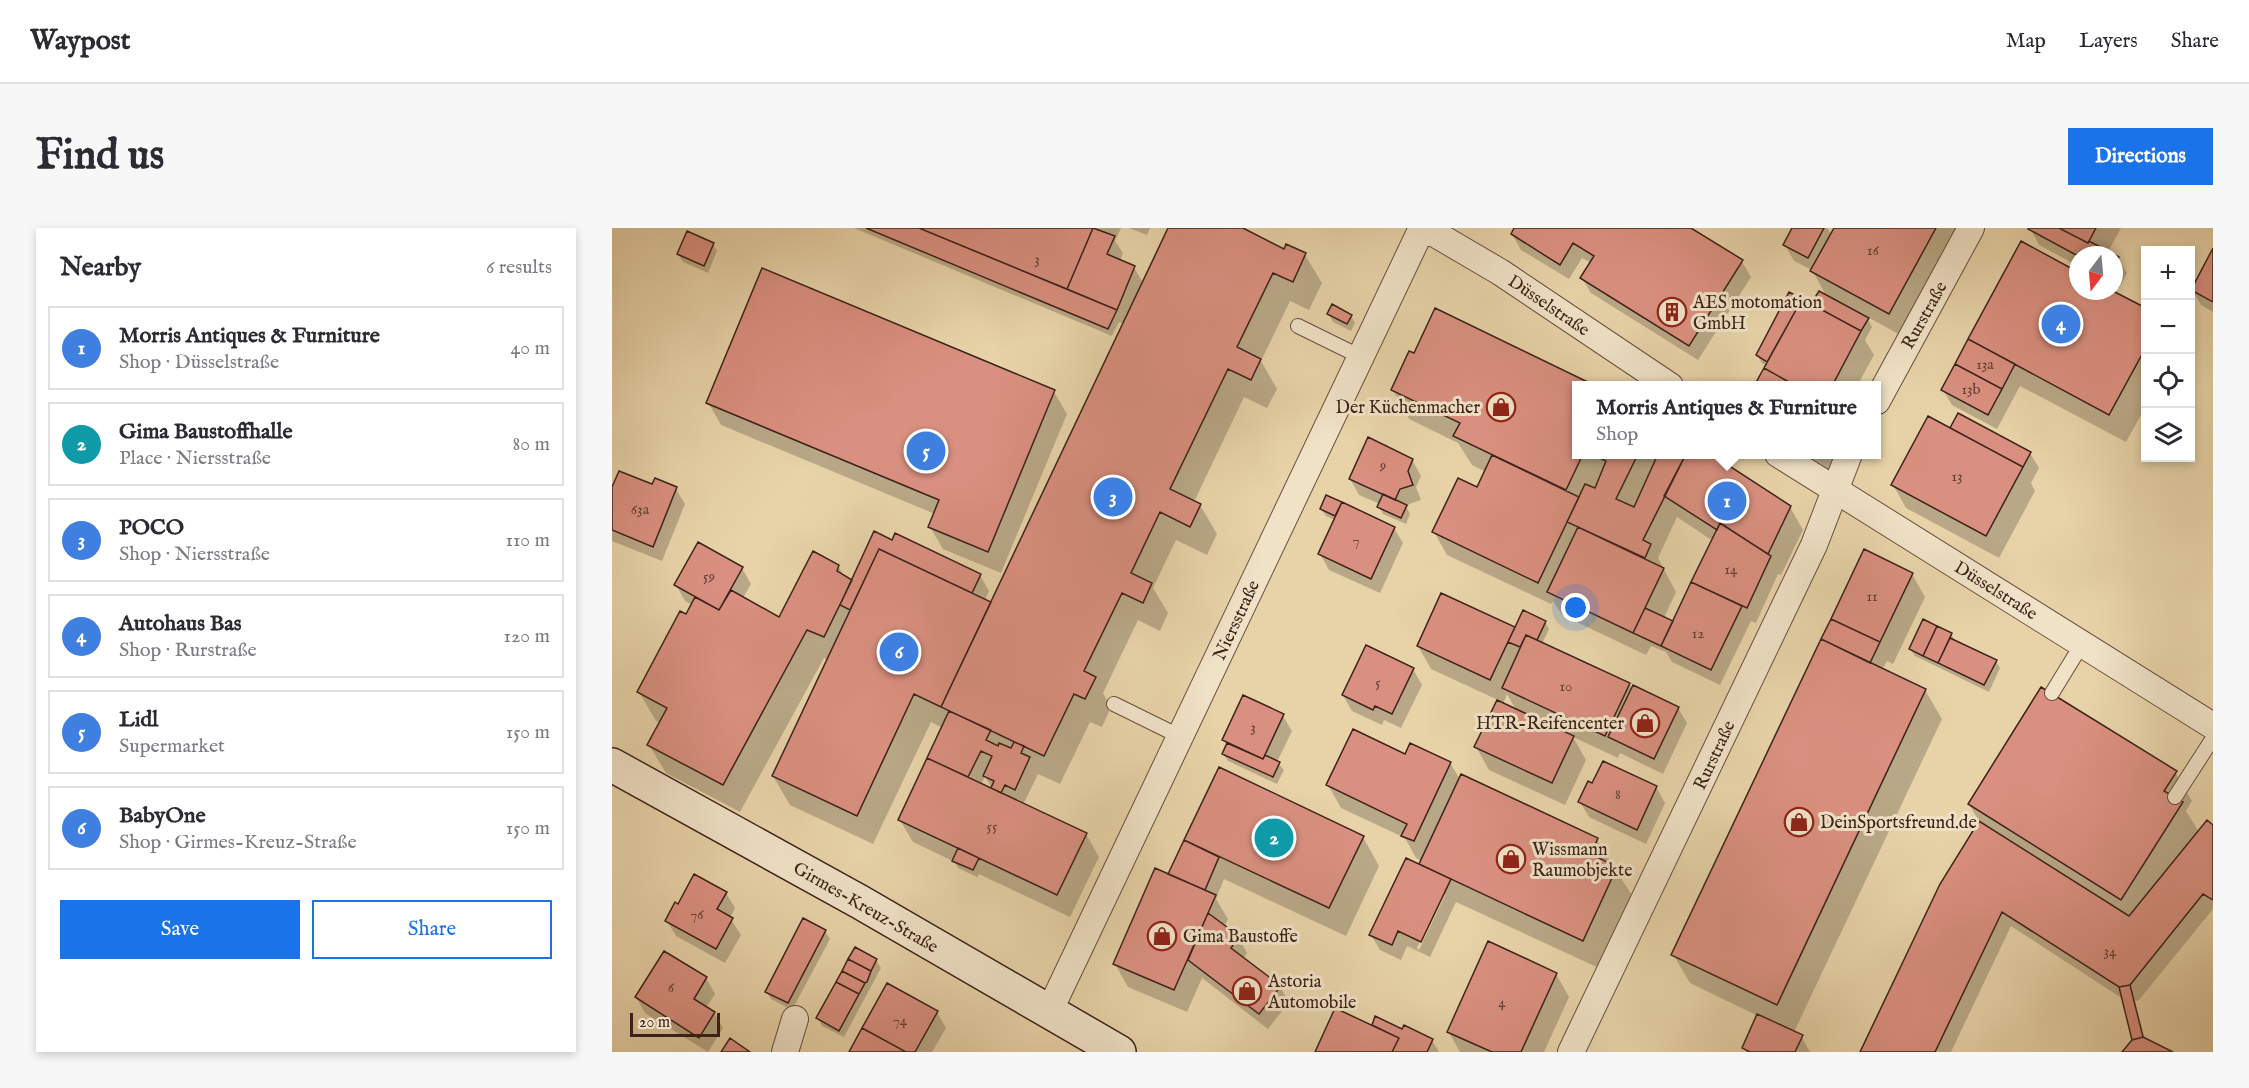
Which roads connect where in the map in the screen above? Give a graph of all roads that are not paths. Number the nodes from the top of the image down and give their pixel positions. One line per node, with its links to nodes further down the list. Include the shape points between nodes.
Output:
1 (1424, 228): 4 (street, Niersstraße); 5 (street, Düsselstraße, via 1500,272)
2 (1971, 228): 6 (street, Rurstraße)
3 (1298, 326): 4 (lane)
4 (1361, 357): 14 (street, Niersstraße)
5 (1663, 381)
6 (1881, 394)
7 (1786, 459): 9 (street, Düsselstraße)
8 (1847, 459): 9 (street, Rurstraße)
9 (1834, 490): 10 (street, Düsselstraße); 22 (street, Rurstraße, via 1814,545)
10 (2082, 644): 11 (lane); 13 (street, Düsselstraße)
11 (2052, 693)
12 (1114, 704): 14 (lane)
13 (2213, 726)
14 (1181, 737): 18 (street, Niersstraße)
15 (2213, 738): 17 (lane)
16 (612, 765): 18 (street, Girmes-Kreuz-Straße)
17 (2175, 797)
18 (1049, 1012): 21 (street, Girmes-Kreuz-Straße)
19 (795, 1019): 20 (street)
20 (785, 1052)
21 (1119, 1052)
22 (1571, 1052)

